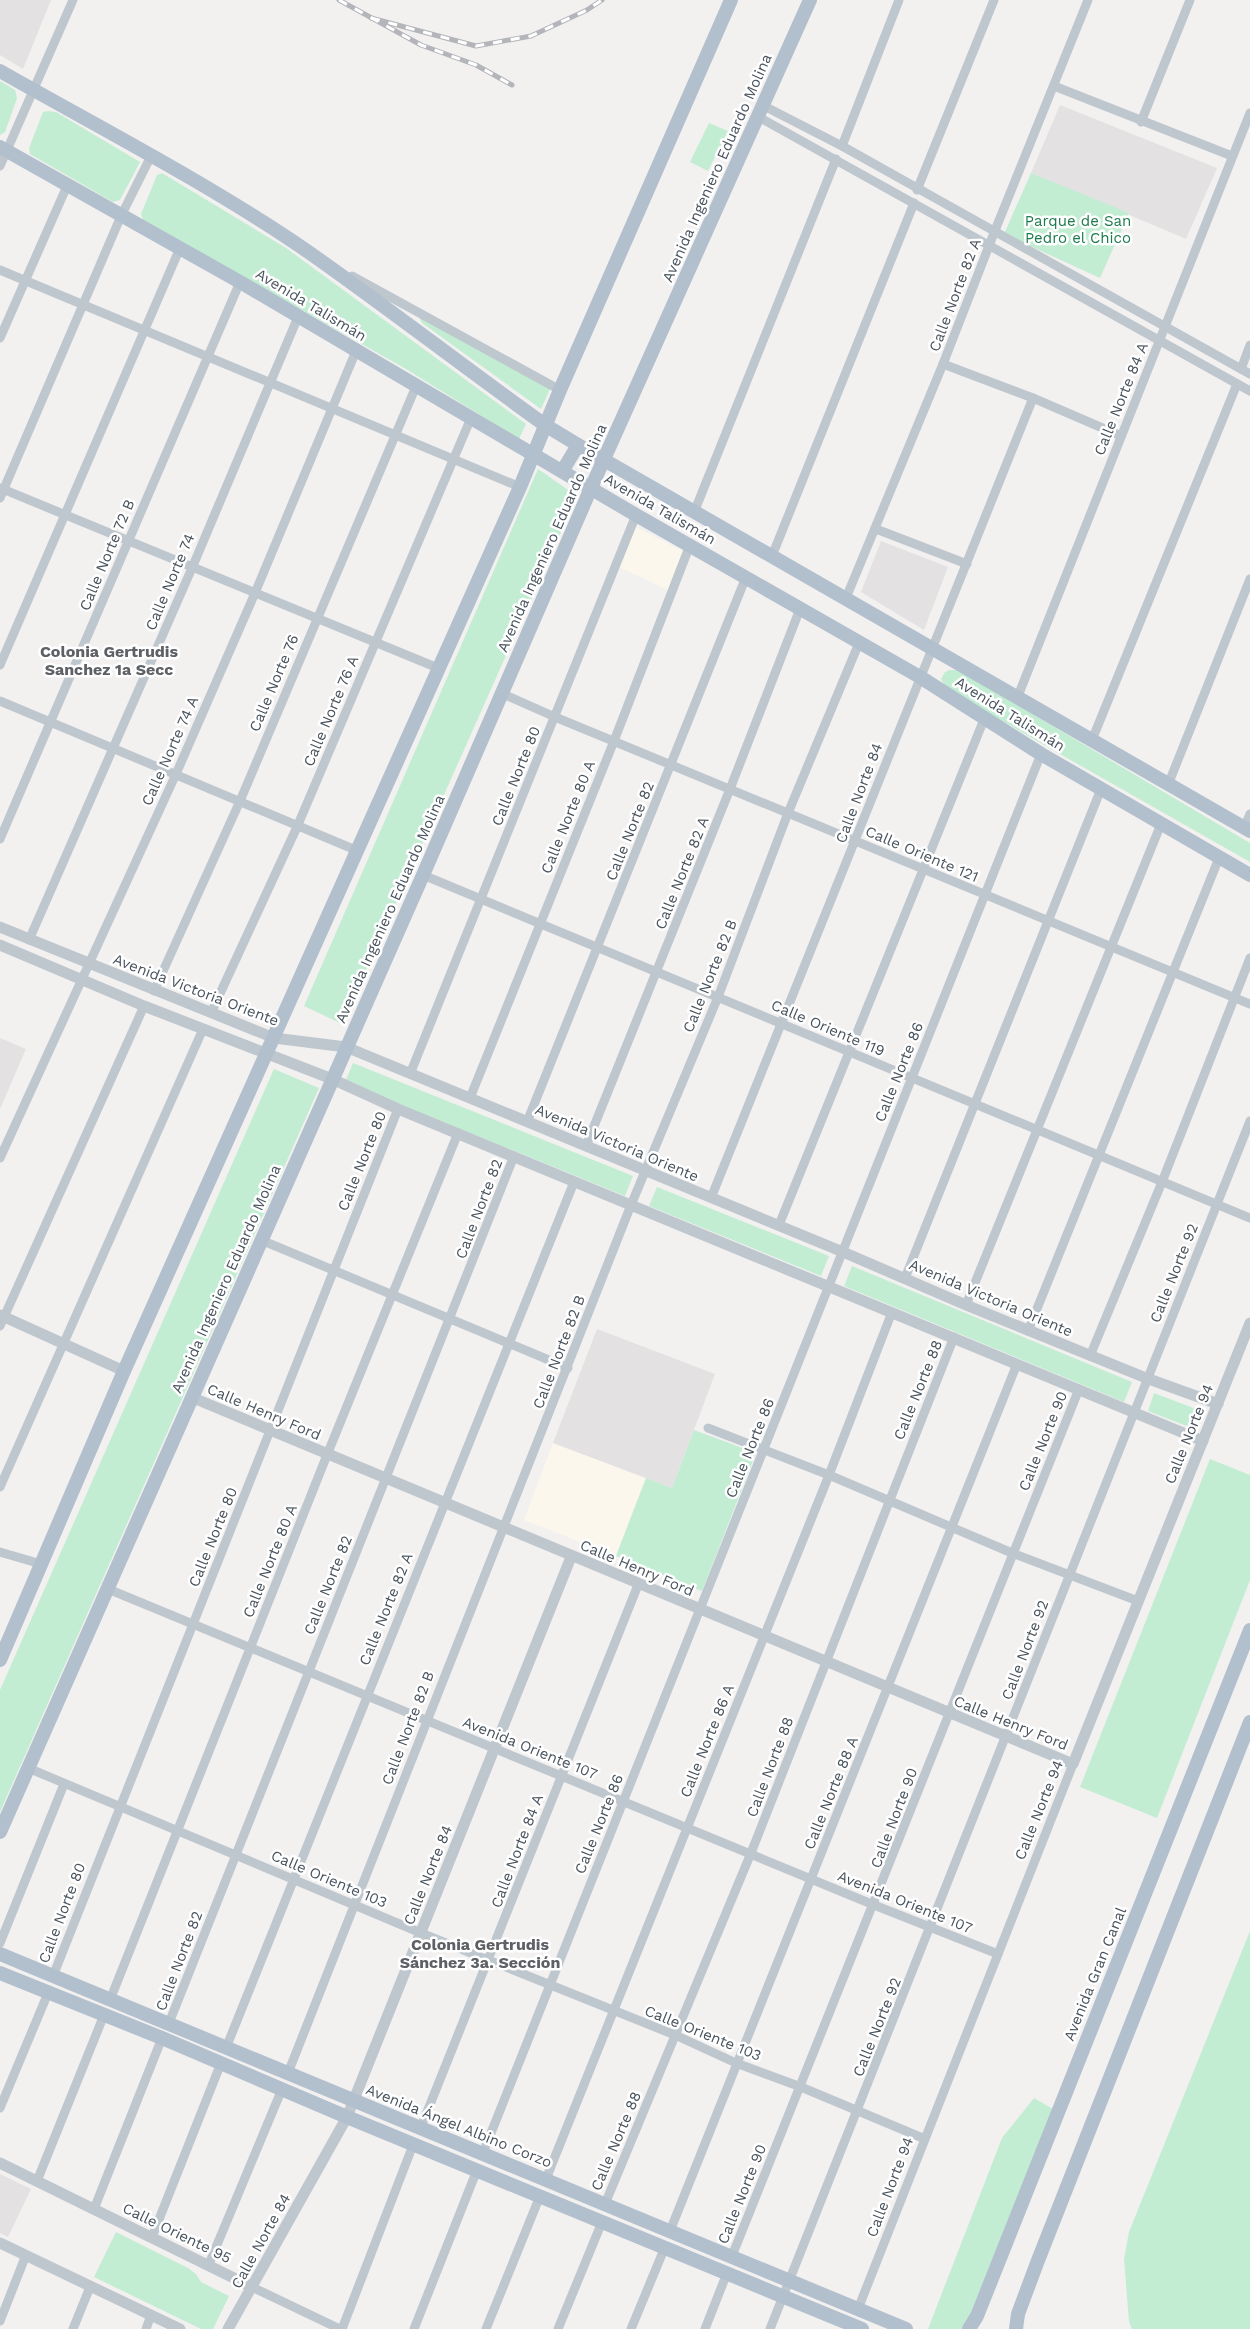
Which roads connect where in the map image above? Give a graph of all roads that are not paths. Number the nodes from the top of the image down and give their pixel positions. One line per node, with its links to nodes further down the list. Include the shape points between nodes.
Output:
1 (73, 0): 10 (street)
2 (731, 0): 46 (main road)
3 (810, 0): 11 (main road, Avenida Ingeniero Eduardo Molina)
4 (899, 0): 14 (street)
5 (994, 0): 21 (street)
6 (1088, 0): 9 (street, Calle Norte 82 A)
7 (1190, 0): 13 (street)
8 (0, 71): 10 (main road, Avenida Talismán)
9 (1054, 86): 13 (street); 24 (street, Calle Norte 82 A)
10 (33, 90): 15 (street); 16 (main road, Avenida Talismán)
11 (760, 110): 14 (street); 18 (street); 57 (main road, Avenida Ingeniero Eduardo Molina)
12 (1250, 113): 17 (street, Calle Norte 84 A)
13 (1141, 122): 17 (street)
14 (842, 146): 21 (street)
15 (3, 148): 19 (street); 20 (main road, Avenida Talismán)
16 (151, 156): 23 (street); 27 (main road, Avenida Talismán)
17 (1232, 156): 33 (street, Calle Norte 84 A)
18 (836, 159): 22 (street); 62 (street)
19 (0, 166)
20 (67, 186): 23 (main road, Avenida Talismán); 29 (street)
21 (917, 190): 24 (street)
22 (914, 203): 25 (street); 68 (street)
23 (122, 216): 26 (main road, Avenida Talismán); 31 (street)
24 (994, 233): 25 (street, Calle Norte 82 A); 33 (street)
25 (989, 244): 36 (street); 40 (street, Calle Norte 82 A)
26 (180, 248): 30 (main road, Avenida Talismán); 34 (street)
27 (306, 251): 46 (street, Avenida Talismán); 51 (main road, Avenida Talismán)
28 (0, 270): 29 (street)
29 (25, 281): 31 (street); 35 (street)
30 (240, 282): 32 (main road, Avenida Talismán); 39 (street, Calle Norte 72 B)
31 (84, 306): 34 (street); 61 (street)
32 (298, 317): 38 (main road, Avenida Talismán); 43 (street, Calle Norte 74)
33 (1165, 328): 36 (street, Calle Norte 84 A); 41 (street)
34 (144, 330): 39 (street); 63 (street)
35 (0, 338)
36 (1160, 340): 45 (street); 53 (street, Calle Norte 84 A)
37 (1250, 345): 41 (street)
38 (356, 351): 44 (main road, Avenida Talismán); 49 (street, Calle Norte 74 A)
39 (208, 357): 43 (street); 66 (street, Calle Norte 72 B)
40 (943, 364): 48 (street); 65 (street, Calle Norte 82 A)
41 (1241, 369): 42 (street)
42 (1250, 374)
43 (270, 383): 49 (street); 70 (street, Calle Norte 74)
44 (417, 384): 50 (main road, Avenida Talismán); 52 (street, Calle Norte 76)
45 (1237, 384): 47 (street); 89 (street)
46 (560, 390): 51 (main road)
47 (1250, 391)
48 (1033, 398): 53 (street); 69 (street, Calle Norte 84)
49 (332, 408): 52 (street); 73 (street, Calle Norte 74 A)
50 (471, 418): 55 (main road, Avenida Talismán); 56 (street, Calle Norte 76 A)
51 (545, 425): 54 (main road, Avenida Talismán); 55 (main road)
52 (395, 435): 56 (street); 76 (street, Calle Norte 76)
53 (1121, 436): 84 (street, Calle Norte 84 A)
54 (578, 445): 57 (main road, Avenida Talismán); 58 (main road)
55 (534, 454): 58 (main road, Avenida Talismán); 59 (main road)
56 (453, 458): 59 (street); 78 (street, Calle Norte 76 A)
57 (605, 460): 60 (main road, Avenida Ingeniero Eduardo Molina); 62 (main road, Avenida Talismán)
58 (563, 470): 60 (main road, Avenida Talismán)
59 (520, 487): 81 (main road)
60 (591, 488): 64 (main road, Avenida Talismán); 83 (main road, Avenida Ingeniero Eduardo Molina)
61 (1, 492): 63 (street)
62 (695, 510): 68 (main road, Avenida Talismán)
63 (65, 514): 66 (street); 80 (street)
64 (636, 515): 67 (main road, Avenida Talismán); 87 (street, Calle Norte 80)
65 (876, 529): 69 (street); 74 (street, Calle Norte 82 A)
66 (128, 541): 70 (street); 88 (street, Calle Norte 72 B)
67 (690, 545): 71 (main road, Avenida Talismán); 90 (street, Calle Norte 80 A)
68 (772, 556): 74 (main road, Avenida Talismán)
69 (967, 564): 79 (street, Calle Norte 84)
70 (192, 568): 73 (street); 91 (street, Calle Norte 74)
71 (746, 577): 75 (main road, Avenida Talismán); 93 (street, Calle Norte 82)
72 (1250, 579): 95 (street)
73 (256, 593): 76 (street); 94 (street, Calle Norte 74 A)
74 (846, 598): 79 (main road, Avenida Talismán)
75 (800, 609): 77 (main road, Avenida Talismán); 96 (street, Calle Norte 82 A)
76 (316, 618): 78 (street); 98 (street, Calle Norte 76)
77 (859, 642): 82 (main road, Avenida Talismán); 99 (street, Calle Norte 82 B)
78 (375, 643): 81 (street); 102 (street, Calle Norte 76 A)
79 (932, 650): 82 (street, Calle Norte 84); 84 (main road, Avenida Talismán)
80 (0, 665)
81 (438, 668): 106 (main road)
82 (920, 677): 86 (main road, Avenida Talismán); 105 (street, Calle Norte 84)
83 (501, 693): 87 (street, Calle Oriente 121); 109 (main road, Avenida Ingeniero Eduardo Molina)
84 (1018, 696): 89 (main road, Avenida Talismán)
85 (0, 701): 88 (street)
86 (985, 717): 92 (main road, Avenida Talismán); 108 (street)
87 (555, 718): 90 (street, Calle Oriente 121); 112 (street, Calle Norte 80)
88 (50, 721): 91 (street); 104 (street, Calle Norte 72 B)
89 (1092, 740): 95 (main road, Avenida Talismán)
90 (614, 741): 93 (street, Calle Oriente 121); 114 (street, Calle Norte 80 A)
91 (113, 747): 94 (street); 116 (street, Calle Norte 74)
92 (1041, 754): 97 (main road, Avenida Talismán); 111 (street, Calle Norte 86)
93 (671, 765): 96 (street, Calle Oriente 121); 119 (street, Calle Norte 82)
94 (176, 774): 98 (street); 121 (street, Calle Norte 74 A)
95 (1168, 785): 103 (main road, Avenida Talismán)
96 (730, 789): 99 (street, Calle Oriente 121); 123 (street, Calle Norte 82 A)
97 (1101, 789): 101 (main road, Avenida Talismán); 113 (street)
98 (240, 801): 102 (street); 125 (street, Calle Norte 76)
99 (788, 813): 105 (street, Calle Oriente 121); 126 (street, Calle Norte 82 B)
100 (1250, 814): 103 (street)
101 (1161, 824): 107 (main road, Avenida Talismán); 118 (street)
102 (297, 827): 106 (street); 130 (street, Calle Norte 76 A)
103 (1247, 830)
104 (0, 839)
105 (856, 841): 108 (street, Calle Oriente 121); 131 (street, Calle Norte 84)
106 (358, 850): 133 (main road)
107 (1219, 858): 110 (main road, Avenida Talismán); 122 (street)
108 (924, 869): 111 (street, Calle Oriente 121); 135 (street)
109 (423, 875): 112 (street, Calle Oriente 119); 134 (main road, Avenida Ingeniero Eduardo Molina)
110 (1250, 875)
111 (984, 895): 113 (street, Calle Oriente 121); 139 (street, Calle Norte 86)
112 (481, 900): 114 (street, Calle Oriente 119); 137 (street, Calle Norte 80)
113 (1048, 921): 118 (street, Calle Oriente 121); 141 (street)
114 (540, 923): 119 (street, Calle Oriente 119); 140 (street, Calle Norte 80 A)
115 (0, 926): 116 (street, Avenida Victoria Oriente)
116 (29, 940): 121 (street, Avenida Victoria Oriente)
117 (0, 945): 124 (street)
118 (1111, 947): 122 (street, Calle Oriente 121); 145 (street)
119 (598, 948): 123 (street, Calle Oriente 119); 144 (street, Calle Norte 82)
120 (1250, 958): 127 (street)
121 (90, 964): 124 (street, Calle Norte 74 A); 125 (street, Avenida Victoria Oriente)
122 (1172, 971): 127 (street, Calle Oriente 121); 149 (street)
123 (657, 972): 126 (street, Calle Oriente 119); 147 (street, Calle Norte 82 A)
124 (81, 980): 129 (street); 150 (street, Calle Norte 74 A)
125 (154, 991): 130 (street, Avenida Victoria Oriente)
126 (718, 997): 131 (street, Calle Oriente 119); 151 (street, Calle Norte 82 B)
127 (1234, 997): 128 (street, Calle Oriente 121); 153 (street)
128 (1250, 1004)
129 (144, 1006): 132 (street); 168 (street)
130 (211, 1013): 133 (street, Avenida Victoria Oriente)
131 (781, 1023): 135 (street, Calle Oriente 119); 154 (street, Calle Norte 84)
132 (203, 1029): 136 (street); 173 (street)
133 (274, 1038): 134 (street, Avenida Victoria Oriente); 136 (main road)
134 (346, 1047): 137 (street, Avenida Victoria Oriente); 138 (main road, Avenida Ingeniero Eduardo Molina)
135 (850, 1053): 139 (street, Calle Oriente 119); 158 (street)
136 (267, 1054): 138 (street); 177 (main road)
137 (410, 1074): 140 (street, Avenida Victoria Oriente)
138 (332, 1078): 142 (street); 159 (main road, Avenida Ingeniero Eduardo Molina)
139 (912, 1078): 141 (street, Calle Oriente 119); 160 (street, Calle Norte 86)
140 (470, 1098): 144 (street, Avenida Victoria Oriente)
141 (974, 1105): 145 (street, Calle Oriente 119); 162 (street)
142 (398, 1109): 146 (street); 161 (street, Calle Norte 80)
143 (1250, 1121): 156 (street, Calle Norte 92)
144 (527, 1122): 147 (street, Avenida Victoria Oriente)
145 (1037, 1130): 149 (street, Calle Oriente 119); 165 (street)
146 (458, 1133): 148 (street); 164 (street, Calle Norte 80 A)
147 (586, 1146): 151 (street, Avenida Victoria Oriente)
148 (514, 1156): 152 (street); 167 (street, Calle Norte 82)
149 (1099, 1156): 153 (street, Calle Oriente 119); 170 (street)
150 (0, 1158)
151 (645, 1171): 154 (street, Avenida Victoria Oriente); 155 (street, Calle Norte 82 B)
152 (574, 1182): 155 (street); 172 (street, Calle Norte 82 A)
153 (1162, 1182): 156 (street, Calle Oriente 119); 174 (street)
154 (711, 1198): 158 (street, Avenida Victoria Oriente)
155 (631, 1205): 163 (street); 176 (street, Calle Norte 82 B)
156 (1216, 1205): 157 (street, Calle Oriente 119); 178 (street, Calle Norte 92)
157 (1250, 1218)
158 (779, 1225): 160 (street, Avenida Victoria Oriente)
159 (261, 1240): 161 (street); 180 (main road, Avenida Ingeniero Eduardo Molina)
160 (843, 1252): 162 (street, Avenida Victoria Oriente); 163 (street, Calle Norte 86)
161 (334, 1270): 164 (street); 184 (street, Calle Norte 80)
162 (905, 1278): 165 (street, Avenida Victoria Oriente)
163 (830, 1285): 166 (street); 186 (street, Calle Norte 86)
164 (392, 1294): 167 (street); 187 (street, Calle Norte 80 A)
165 (966, 1305): 170 (street, Avenida Victoria Oriente)
166 (892, 1312): 171 (street); 188 (street, Calle Norte 86 A)
167 (451, 1318): 172 (street); 189 (street, Calle Norte 82)
168 (1, 1319): 173 (street)
169 (1250, 1323): 181 (street, Calle Norte 94)
170 (1028, 1331): 174 (street, Avenida Victoria Oriente)
171 (954, 1337): 175 (street); 191 (street, Calle Norte 88)
172 (509, 1343): 176 (street); 192 (street, Calle Norte 82 A)
173 (62, 1344): 177 (street); 190 (street)
174 (1090, 1356): 178 (street, Avenida Victoria Oriente)
175 (1017, 1364): 179 (street); 193 (street, Calle Norte 88 A)
176 (568, 1368): 194 (street, Calle Norte 82 B)
177 (124, 1371): 198 (main road)
178 (1146, 1378): 181 (street, Avenida Victoria Oriente); 182 (street, Calle Norte 92)
179 (1079, 1389): 182 (street); 196 (street, Calle Norte 90)
180 (191, 1397): 184 (street, Calle Henry Ford); 201 (main road, Avenida Ingeniero Eduardo Molina)
181 (1218, 1404): 185 (street, Calle Norte 94)
182 (1135, 1414): 185 (street); 199 (street, Calle Norte 92)
183 (708, 1428): 186 (street)
184 (270, 1431): 187 (street, Calle Henry Ford); 204 (street, Calle Norte 80)
185 (1203, 1441): 202 (street, Calle Norte 94)
186 (764, 1451): 188 (street); 203 (street, Calle Norte 86)
187 (327, 1455): 189 (street, Calle Henry Ford); 207 (street, Calle Norte 80 A)
188 (829, 1475): 191 (street); 206 (street, Calle Norte 86 A)
189 (386, 1479): 192 (street, Calle Henry Ford); 210 (street, Calle Norte 82)
190 (0, 1487)
191 (889, 1502): 193 (street); 209 (street, Calle Norte 88)
192 (444, 1503): 194 (street, Calle Henry Ford); 212 (street, Calle Norte 82 A)
193 (951, 1527): 196 (street); 211 (street, Calle Norte 88 A)
194 (503, 1529): 197 (street, Calle Henry Ford); 214 (street, Calle Norte 82 B)
195 (0, 1552): 198 (street)
196 (1012, 1552): 199 (street); 213 (street, Calle Norte 90)
197 (571, 1557): 200 (street, Calle Henry Ford); 217 (street, Calle Norte 84)
198 (41, 1564): 208 (main road)
199 (1069, 1574): 202 (street); 216 (street, Calle Norte 92)
200 (638, 1585): 203 (street, Calle Henry Ford); 220 (street, Calle Norte 84 A)
201 (108, 1589): 204 (street, Avenida Oriente 107); 219 (main road, Avenida Ingeniero Eduardo Molina)
202 (1138, 1601): 218 (street, Calle Norte 94)
203 (700, 1611): 206 (street, Calle Henry Ford); 222 (street, Calle Norte 86)
204 (193, 1625): 207 (street, Avenida Oriente 107); 223 (street, Calle Norte 80)
205 (1250, 1630): 299 (main road, Avenida Gran Canal, via 981,2306)
206 (763, 1636): 209 (street, Calle Henry Ford); 224 (street, Calle Norte 86 A)
207 (250, 1648): 210 (street, Avenida Oriente 107); 225 (street, Calle Norte 80 A)
208 (0, 1660)
209 (825, 1661): 211 (street, Calle Henry Ford); 227 (street, Calle Norte 88)
210 (308, 1672): 212 (street, Avenida Oriente 107); 228 (street, Calle Norte 82)
211 (887, 1687): 213 (street, Calle Henry Ford); 229 (street, Calle Norte 88 A)
212 (367, 1695): 214 (street, Avenida Oriente 107); 230 (street, Calle Norte 82 A)
213 (950, 1714): 216 (street, Calle Henry Ford); 232 (street, Calle Norte 90)
214 (426, 1720): 217 (street, Avenida Oriente 107); 231 (street, Calle Norte 82 B)
215 (1250, 1722): 300 (main road, via 1037,2262 1018,2314)
216 (1007, 1737): 218 (street, Calle Henry Ford); 233 (street, Calle Norte 92)
217 (495, 1749): 220 (street, Avenida Oriente 107); 234 (street, Calle Norte 84)
218 (1073, 1764): 237 (street, Calle Norte 94)
219 (28, 1768): 221 (street, Calle Oriente 103); 226 (main road, Avenida Ingeniero Eduardo Molina)
220 (562, 1775): 222 (street, Avenida Oriente 107); 238 (street, Calle Norte 84 A)
221 (64, 1784): 223 (street, Calle Oriente 103); 235 (street)
222 (624, 1801): 224 (street, Avenida Oriente 107); 241 (street, Calle Norte 86)
223 (119, 1806): 225 (street, Calle Oriente 103); 240 (street, Calle Norte 80)
224 (687, 1828): 227 (street, Avenida Oriente 107); 244 (street, Calle Norte 86 A)
225 (178, 1831): 228 (street, Calle Oriente 103); 243 (street, Calle Norte 80 A)
226 (0, 1832)
227 (751, 1853): 229 (street, Avenida Oriente 107); 247 (street, Calle Norte 88)
228 (235, 1854): 230 (street, Calle Oriente 103); 246 (street, Calle Norte 82)
229 (812, 1878): 232 (street, Avenida Oriente 107); 251 (street, Calle Norte 88 A)
230 (294, 1879): 231 (street, Calle Oriente 103); 249 (street, Calle Norte 82 A)
231 (355, 1904): 234 (street, Calle Oriente 103); 252 (street, Calle Norte 82 B)
232 (874, 1905): 233 (street, Avenida Oriente 107); 253 (street, Calle Norte 90)
233 (931, 1928): 237 (street, Avenida Oriente 107); 257 (street, Calle Norte 92)
234 (421, 1933): 238 (street, Calle Oriente 103); 255 (street, Calle Norte 84)
235 (0, 1944)
236 (0, 1954): 240 (main road, Avenida Ángel Albino Corzo)
237 (998, 1954): 260 (street, Calle Norte 94)
238 (489, 1960): 241 (street, Calle Oriente 103); 259 (street, Calle Norte 84 A)
239 (0, 1973): 242 (main road)
240 (53, 1976): 243 (main road, Avenida Ángel Albino Corzo)
241 (548, 1984): 244 (street, Calle Oriente 103); 262 (street, Calle Norte 86)
242 (48, 1994): 245 (main road); 256 (street)
243 (110, 2000): 246 (main road, Avenida Ángel Albino Corzo)
244 (612, 2012): 247 (street, Calle Oriente 103); 265 (street, Calle Norte 86 A)
245 (104, 2015): 248 (main road); 266 (street)
246 (169, 2023): 249 (main road, Avenida Ángel Albino Corzo)
247 (675, 2035): 251 (street, Calle Oriente 103); 268 (street, Calle Norte 88)
248 (162, 2038): 250 (main road); 269 (street)
249 (226, 2048): 252 (main road, Avenida Ángel Albino Corzo)
250 (221, 2063): 254 (main road); 272 (street)
251 (736, 2063): 253 (street, Calle Oriente 103); 271 (street, Calle Norte 88 A)
252 (288, 2073): 255 (main road, Avenida Ángel Albino Corzo)
253 (801, 2087): 257 (street, Calle Oriente 103); 276 (street, Calle Norte 90)
254 (282, 2089): 258 (main road); 277 (street)
255 (354, 2100): 258 (street, Calle Norte 84); 259 (main road, Avenida Ángel Albino Corzo)
256 (0, 2108)
257 (858, 2111): 260 (street, Calle Oriente 103); 279 (street, Calle Norte 92)
258 (347, 2117): 261 (main road); 281 (street, Calle Norte 84)
259 (421, 2127): 262 (main road, Avenida Ángel Albino Corzo)
260 (925, 2139): 283 (street, Calle Norte 94)
261 (413, 2145): 264 (main road); 291 (street)
262 (483, 2153): 265 (main road, Avenida Ángel Albino Corzo)
263 (0, 2163): 266 (street, Calle Oriente 95)
264 (477, 2170): 267 (main road); 292 (street)
265 (546, 2179): 268 (main road, Avenida Ángel Albino Corzo)
266 (37, 2181): 269 (street, Calle Oriente 95)
267 (540, 2196): 270 (main road); 293 (street)
268 (605, 2204): 271 (main road, Avenida Ángel Albino Corzo)
269 (94, 2209): 272 (street, Calle Oriente 95)
270 (602, 2222): 274 (main road); 294 (street)
271 (670, 2231): 276 (main road, Avenida Ángel Albino Corzo)
272 (152, 2237): 277 (street, Calle Oriente 95)
273 (0, 2243): 275 (street)
274 (665, 2247): 278 (main road); 295 (street)
275 (26, 2255): 280 (street); 285 (street)
276 (732, 2256): 279 (main road, Avenida Ángel Albino Corzo)
277 (209, 2264): 281 (street, Calle Oriente 95)
278 (727, 2273): 282 (main road); 296 (street)
279 (790, 2281): 282 (street, Calle Norte 92); 283 (main road, Avenida Ángel Albino Corzo)
280 (90, 2287): 284 (street); 287 (street)
281 (252, 2287): 290 (street, Calle Norte 84); 291 (street, Calle Oriente 95)
282 (784, 2297): 286 (main road); 297 (street, Calle Norte 92)
283 (858, 2309): 298 (main road, Avenida Ángel Albino Corzo)
284 (151, 2315): 288 (street); 289 (street)
285 (0, 2320)
286 (855, 2328)
287 (73, 2329)
288 (146, 2329)
289 (180, 2329)
290 (228, 2329)
291 (341, 2329)
292 (414, 2329)
293 (486, 2329)
294 (558, 2329)
295 (631, 2329)
296 (705, 2329)
297 (770, 2329)
298 (906, 2329)
299 (969, 2329)
300 (1016, 2329)

